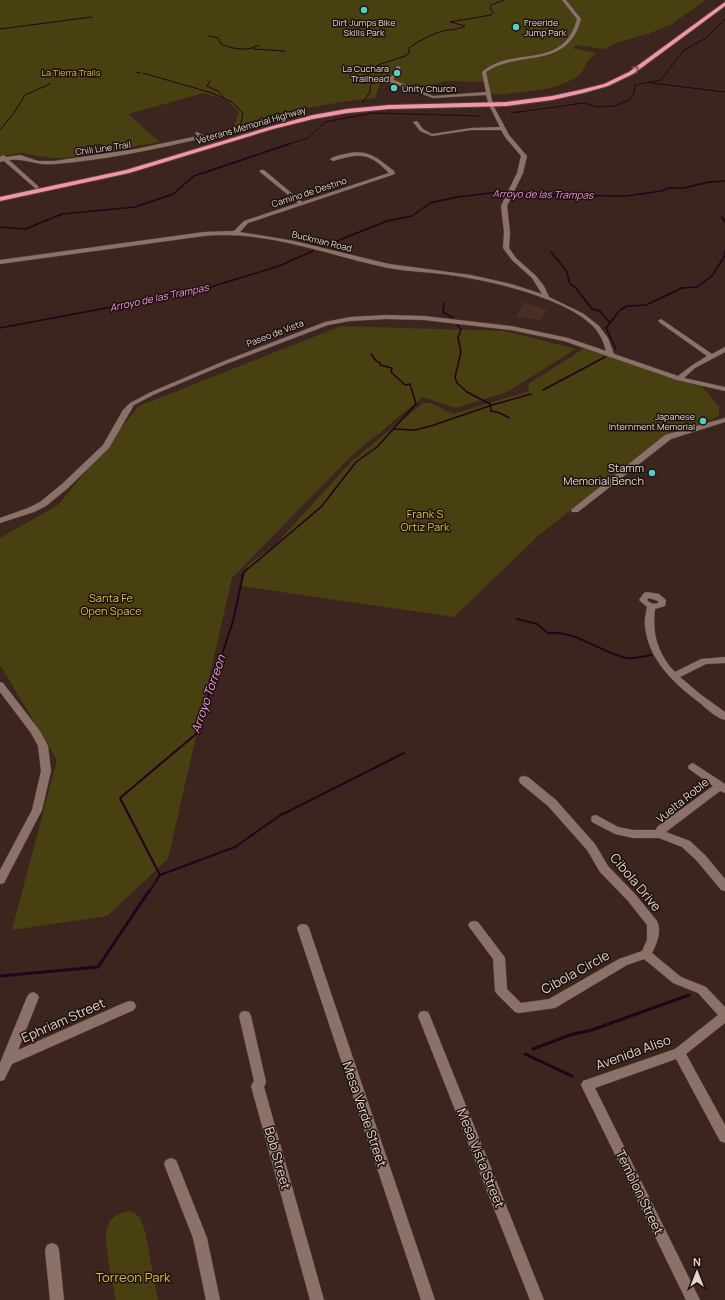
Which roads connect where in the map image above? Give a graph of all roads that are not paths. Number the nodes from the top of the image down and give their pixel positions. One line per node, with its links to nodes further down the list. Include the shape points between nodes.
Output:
1 (564, 0): 5 (street, via 579,19 568,44 553,52 503,62 489,68 484,72)
2 (721, 0): 6 (highway, Veterans Memorial Highway, via 609,79 566,92)
3 (725, 4): 6 (highway, Veterans Memorial Highway, one-way to 3, via 552,98 613,82 635,70)
4 (398, 67): 5 (street, via 398,72 390,79 392,81 433,97)
5 (489, 93): 6 (street)
6 (491, 104): 8 (street); 13 (highway, Veterans Memorial Highway, via 382,105 309,114 272,122 112,171); 15 (highway, Veterans Memorial Highway, via 383,108 313,117 127,172)
7 (415, 122): 8 (street, via 419,128 432,135 471,129)
8 (503, 128): 19 (street, via 509,139 523,153 524,160 504,206 506,248 534,277)
9 (197, 133): 10 (street, Chili Line Trail, via 202,137 109,156 45,163 20,157)
10 (2, 159): 13 (street)
11 (333, 159): 16 (street, Camino de Destino, via 363,152 392,174)
12 (262, 170): 16 (street)
13 (36, 187): 14 (highway, Veterans Memorial Highway)
14 (0, 195)
15 (0, 199)
16 (302, 204): 17 (street, Camino de Destino, via 246,222)
17 (236, 233): 18 (street, Buckman Road, via 204,234); 19 (street, Buckman Road, via 265,237 390,266 479,278)
18 (0, 262)
19 (546, 297): 22 (street, Buckman Road, via 593,323 604,338)
20 (661, 321): 23 (street)
21 (725, 349): 23 (street)
22 (611, 356): 24 (street, Paseo de Vista); 28 (street, Paseo de Vista, via 561,338 454,320 386,317 327,323 224,363 137,401 127,410 106,446 65,486 32,510)
23 (712, 358): 24 (street, via 693,367)
24 (679, 379): 25 (street, Paseo de Vista)
25 (725, 388)
26 (725, 420): 27 (street, via 668,437)
27 (575, 510)
28 (0, 521)
29 (651, 606): 31 (street, via 653,642 660,658)
30 (725, 660): 31 (street, via 704,661)
31 (674, 676): 33 (street, via 690,692)
32 (0, 686): 39 (street, via 43,746 46,771 37,810)
33 (725, 717)
34 (693, 767): 36 (street, Vuelta Roble)
35 (524, 780): 43 (street, Cibola Drive, via 552,803 591,846 604,869 653,924 653,940)
36 (722, 788): 38 (street, Vuelta Roble, via 661,830)
37 (596, 819): 38 (street, via 615,830 627,833)
38 (660, 834): 40 (street, via 686,844)
39 (0, 880)
40 (725, 887)
41 (474, 925): 43 (street, Cibola Circle, via 499,958 501,992 519,1008 551,1004 622,962)
42 (303, 928): 59 (street, Mesa Verde Street)
43 (646, 954): 48 (street, via 677,980 702,990)
44 (33, 997): 50 (street, Ephriam Street)
45 (130, 1006): 50 (street, Ephriam Street)
46 (245, 1016): 58 (street, Bob Street, via 260,1082 258,1086)
47 (424, 1016): 60 (street, Mesa Vista Street)
48 (725, 1016): 49 (street, Avenida Aliso)
49 (679, 1053): 52 (street, Avenida Aliso); 53 (street)
50 (8, 1060): 51 (street, Ephriam Street)
51 (0, 1076)
52 (587, 1085): 61 (street, Temblon Street)
53 (725, 1137)
54 (171, 1164): 57 (street, via 200,1238)
55 (52, 1250): 56 (street)
56 (57, 1300)
57 (213, 1300)
58 (317, 1300)
59 (428, 1300)
60 (537, 1300)
61 (693, 1300)

